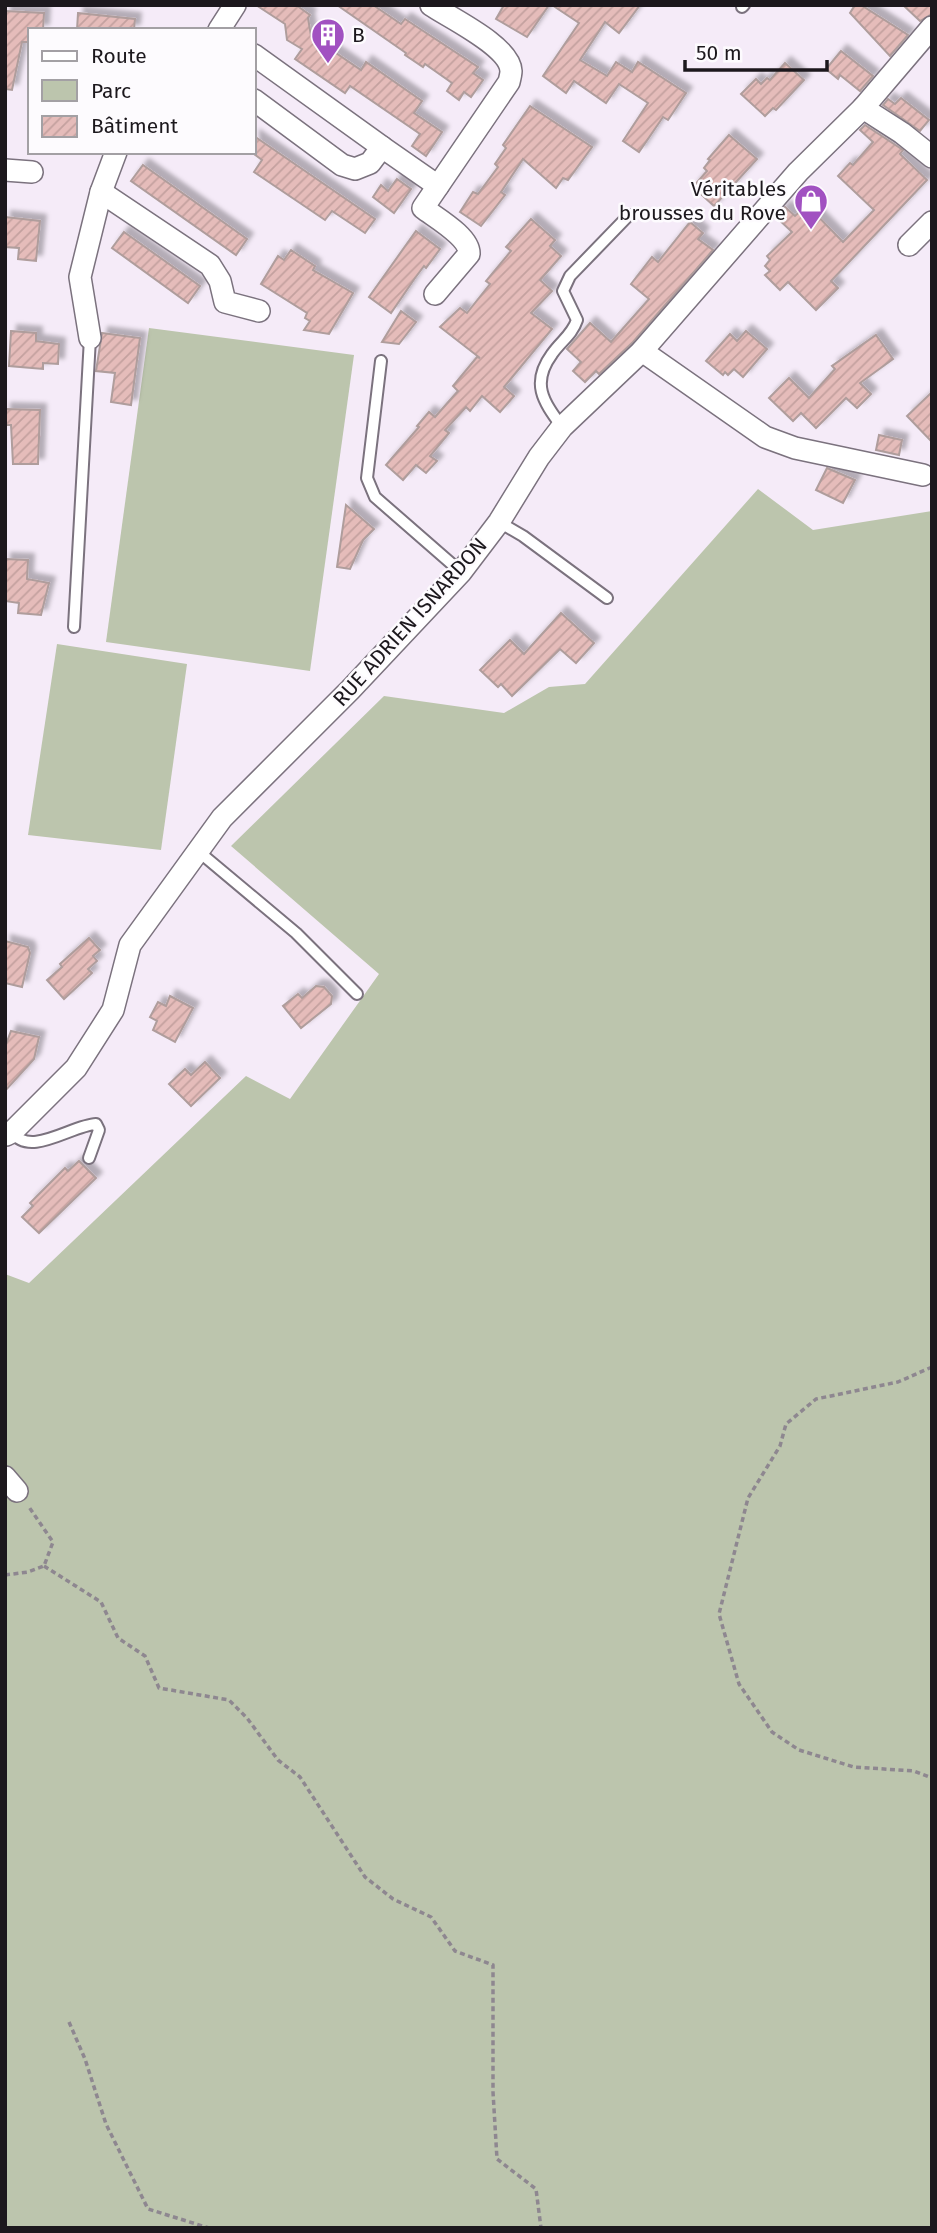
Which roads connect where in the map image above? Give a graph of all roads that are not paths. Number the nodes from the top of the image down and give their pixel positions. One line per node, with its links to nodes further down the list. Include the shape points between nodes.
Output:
1 (235, 5): 4 (street)
2 (431, 5): 13 (street, via 496,46 511,69 509,82)
3 (932, 27): 7 (street, RUE ADRIEN ISNARDON)
4 (220, 28)
5 (256, 56): 8 (street)
6 (256, 101): 8 (street, via 342,165 355,169 370,163)
7 (863, 108): 10 (street); 21 (street, RUE ADRIEN ISNARDON, via 798,172)
8 (382, 147): 13 (street)
9 (115, 154): 14 (street)
10 (932, 157)
11 (5, 170): 12 (street)
12 (32, 172)
13 (438, 186): 18 (street, via 423,208 465,240 469,254)
14 (102, 192): 19 (street, via 210,265 225,302); 20 (street, via 80,277)
15 (629, 215): 23 (lane, via 570,276 563,291 577,320 573,332 551,354 539,383 543,400)
16 (932, 222): 17 (street)
17 (909, 245)
18 (435, 294)
19 (259, 311)
20 (90, 338): 28 (lane)
21 (642, 351): 23 (street, RUE ADRIEN ISNARDON); 24 (street, via 765,438)
22 (381, 360): 26 (lane, via 367,478 375,497)
23 (562, 427): 25 (street, RUE ADRIEN ISNARDON)
24 (923, 475)
25 (499, 522): 26 (street, RUE ADRIEN ISNARDON); 27 (lane)
26 (461, 572): 29 (street, RUE ADRIEN ISNARDON, via 222,818)
27 (607, 598)
28 (74, 626)
29 (198, 851): 30 (lane, via 296,933); 31 (street, RUE ADRIEN ISNARDON, via 130,945 113,1010 76,1068)
30 (357, 994)
31 (7, 1135): 32 (lane, via 27,1143 96,1124 99,1130)
32 (89, 1158)

